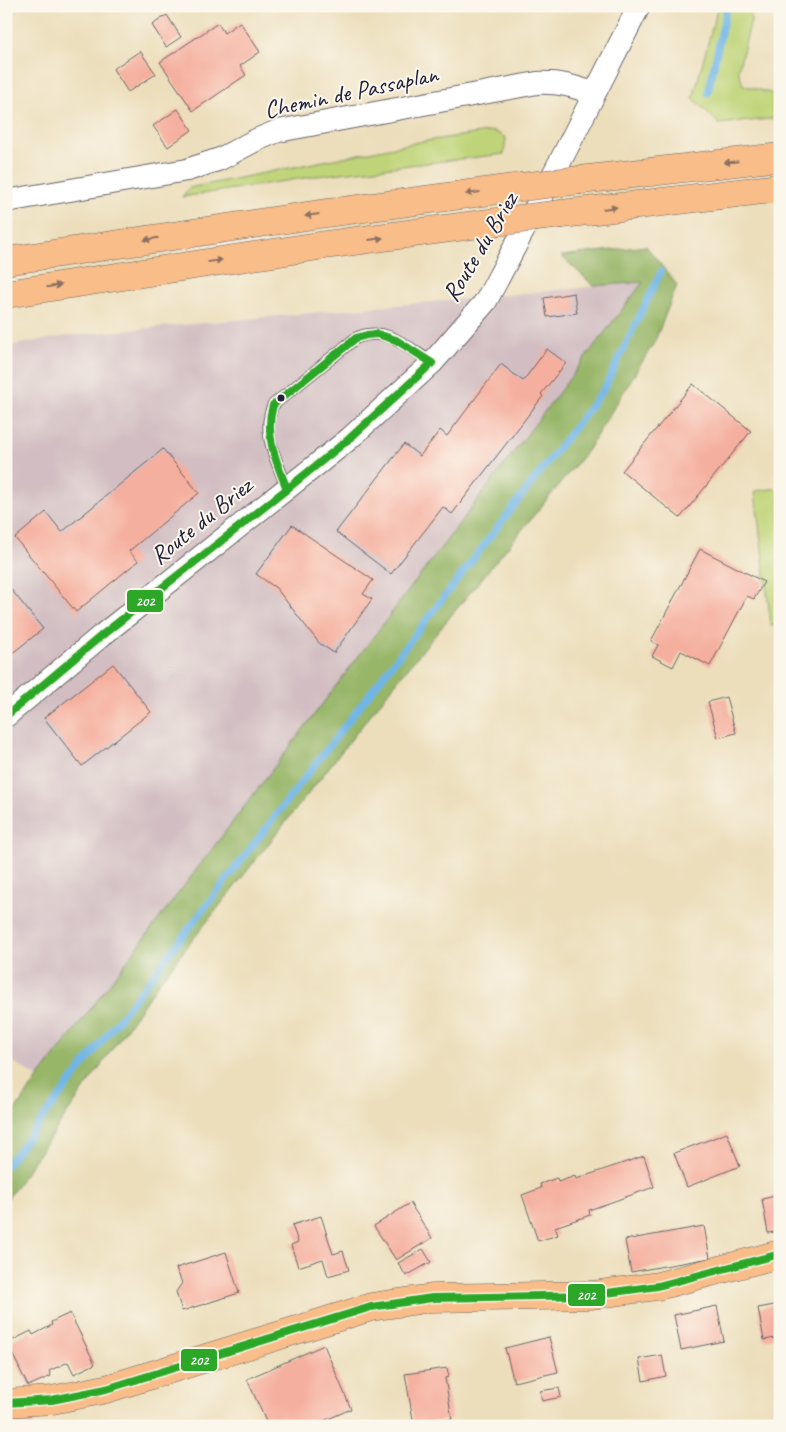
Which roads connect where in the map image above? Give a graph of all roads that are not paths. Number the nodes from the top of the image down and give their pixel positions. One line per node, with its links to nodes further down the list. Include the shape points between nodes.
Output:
1 (638, 6): 2 (street, Route du Briez)
2 (594, 94): 5 (street, Chemin de Passaplan, via 569,84 527,85 278,131 220,159 187,170); 8 (street, Route du Briez, via 486,301)
3 (780, 157): 6 (main road, one-way to 6, bridge, via 320,214)
4 (780, 188): 7 (main road, one-way to 4, bridge, via 325,245)
5 (6, 201)
6 (6, 261)
7 (6, 294)
8 (432, 363): 9 (street, Route du Briez, via 349,439); 9 (lane, via 388,335 364,334 273,405 268,433)
9 (286, 488): 10 (street, Route du Briez)
10 (6, 716)
11 (780, 1254): 12 (main road, via 658,1286 592,1295 432,1298 370,1307 106,1389 52,1400)
12 (6, 1404)

